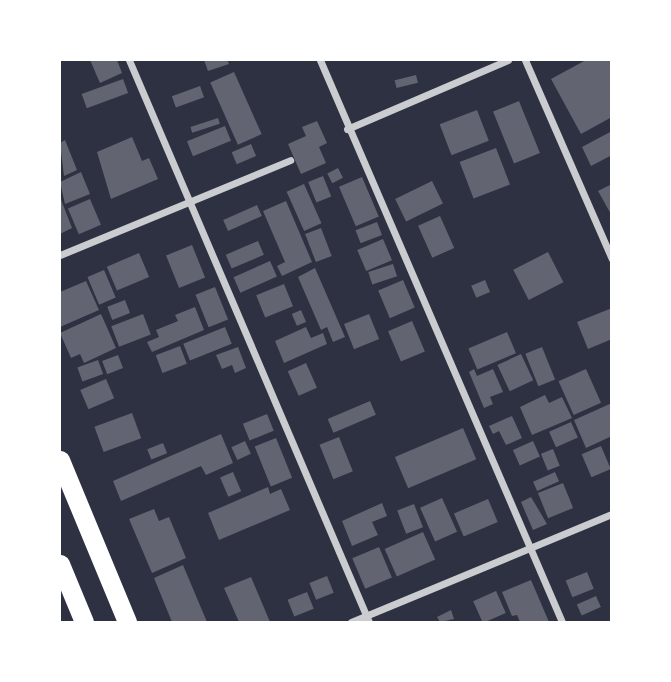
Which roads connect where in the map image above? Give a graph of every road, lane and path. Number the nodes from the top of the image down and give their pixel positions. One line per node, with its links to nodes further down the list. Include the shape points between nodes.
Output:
1 (129, 60): 7 (street)
2 (320, 60): 5 (street)
3 (508, 60): 5 (street)
4 (525, 60): 9 (street)
5 (348, 129): 12 (street)
6 (290, 160): 7 (street)
7 (188, 201): 8 (street); 14 (street)
8 (60, 255)
9 (611, 259)
10 (60, 460): 16 (highway)
11 (611, 514): 12 (street)
12 (531, 549): 14 (street); 18 (street)
13 (60, 564): 15 (highway)
14 (367, 619): 17 (street)
15 (84, 622)
16 (127, 622)
17 (351, 622)
18 (562, 622)

